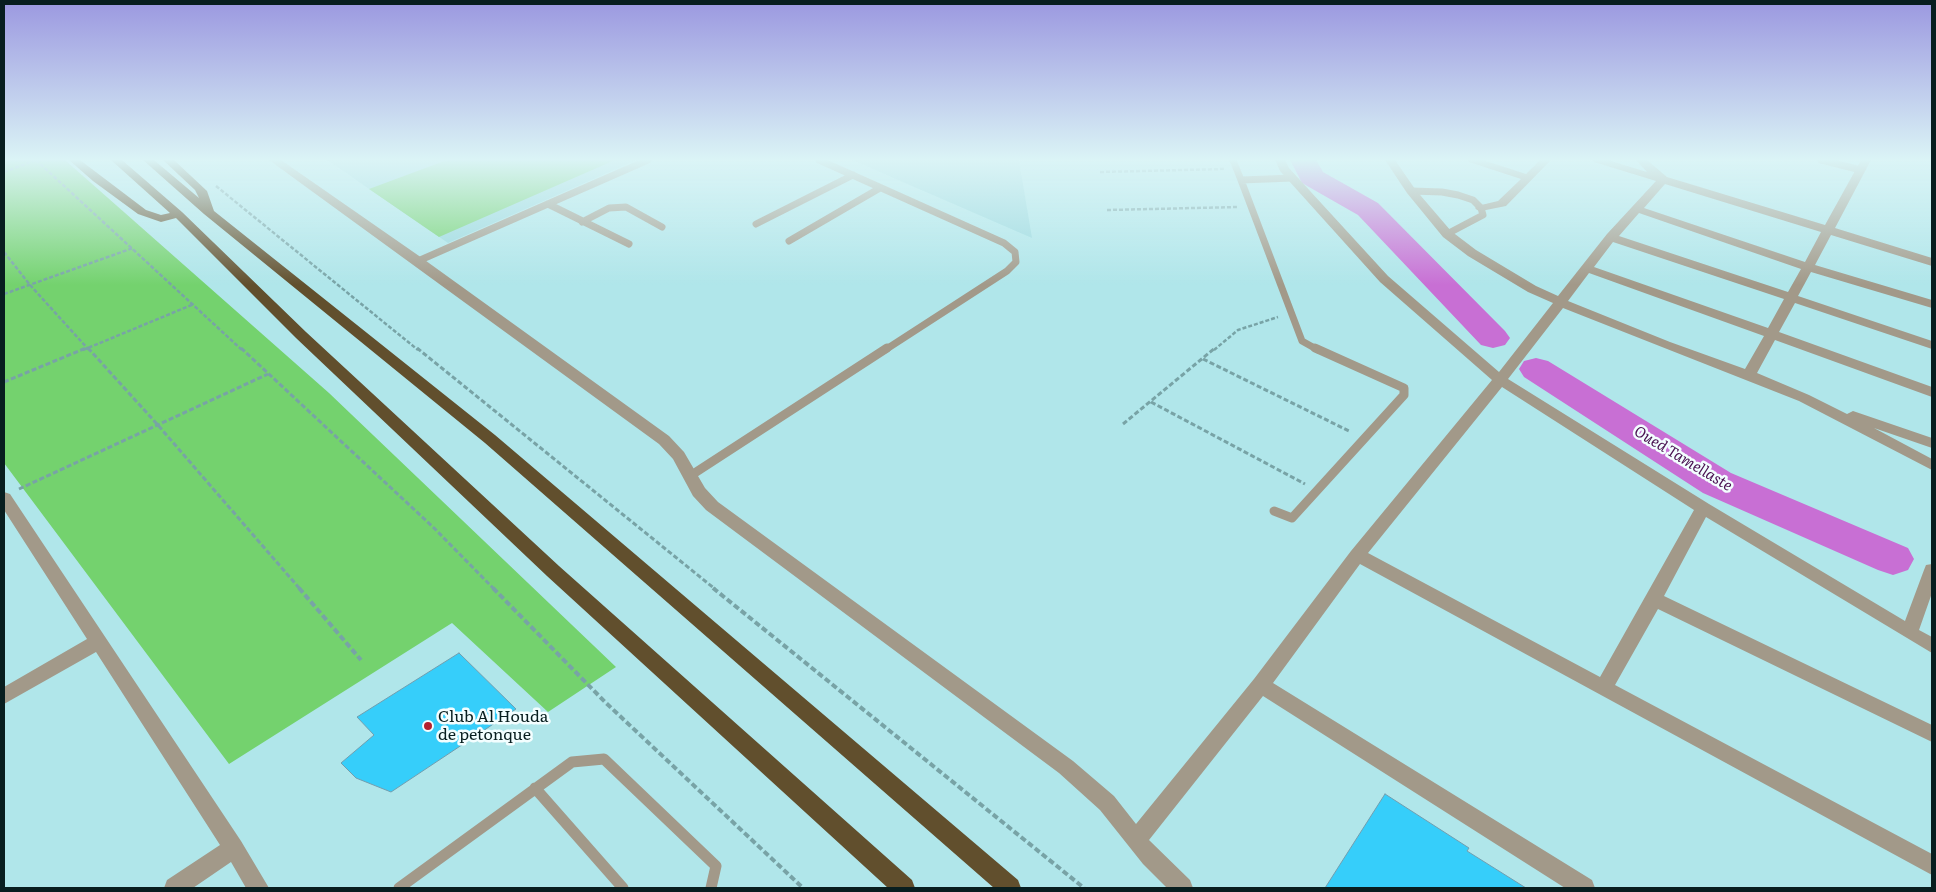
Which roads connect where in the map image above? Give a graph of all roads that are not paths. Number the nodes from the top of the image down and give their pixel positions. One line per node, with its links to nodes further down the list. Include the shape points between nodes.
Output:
1 (128, 202): 22 (highway, via 142,212 161,218)
2 (164, 202): 22 (highway)
3 (196, 202): 21 (highway)
4 (205, 202): 21 (highway)
5 (334, 202): 31 (street)
6 (553, 202): 18 (lane)
7 (800, 202): 24 (lane)
8 (857, 202): 29 (lane)
9 (911, 202): 46 (lane, via 1004,243 1014,252 1016,262 1007,271)
10 (1250, 202): 49 (lane, via 1302,341 1404,388 1404,395 1292,518)
11 (1312, 202): 41 (street, via 1384,279)
12 (1420, 202): 27 (street)
13 (1475, 202): 19 (lane)
14 (1504, 202): 19 (street)
15 (1644, 202): 20 (street)
16 (1734, 202): 26 (street)
17 (1843, 202): 26 (street)
18 (548, 204): 23 (lane); 31 (lane)
19 (1482, 208): 27 (lane, via 1482,215)
20 (1637, 209): 28 (street); 33 (street)
21 (208, 212): 70 (highway, via 490,439)
22 (178, 214): 69 (highway, via 553,571)
23 (582, 222): 25 (lane, via 608,208 626,207); 30 (lane)
24 (756, 224)
25 (662, 228)
26 (1827, 230): 32 (street); 33 (street)
27 (1446, 234): 36 (street, via 1532,289)
28 (1610, 237): 34 (street); 35 (street)
29 (790, 241)
30 (629, 244)
31 (418, 260): 46 (street, via 664,440 679,456)
32 (1932, 262)
33 (1808, 267): 35 (street); 37 (street)
34 (1586, 268): 36 (street); 38 (street)
35 (1791, 298): 38 (street); 39 (street)
36 (1560, 302): 40 (street); 41 (street)
37 (1932, 304)
38 (1771, 334): 40 (street); 42 (street)
39 (1932, 345)
40 (1749, 375): 43 (street)
41 (1500, 380): 48 (street); 50 (street)
42 (1932, 392)
43 (1804, 398): 44 (street); 45 (street)
44 (1932, 443)
45 (1932, 465)
46 (690, 476): 61 (street, via 712,506 1066,767 1107,803)
47 (8, 495): 54 (street)
48 (1703, 508): 52 (street); 53 (street)
49 (1274, 511)
50 (1357, 555): 56 (street); 57 (street)
51 (1932, 570): 53 (street)
52 (1654, 599): 57 (street); 59 (street)
53 (1910, 631): 55 (street)
54 (98, 642): 58 (street); 62 (street)
55 (1932, 646)
56 (1261, 685): 61 (street); 72 (street)
57 (1604, 688): 63 (street)
58 (4, 696)
59 (1932, 734)
60 (534, 788): 66 (lane); 67 (lane); 68 (lane, via 572,762 604,759 716,866)
61 (1136, 840): 71 (street)
62 (234, 848): 64 (street); 65 (street)
63 (1932, 864)
64 (176, 888)
65 (258, 888)
66 (399, 888)
67 (623, 888)
68 (711, 888)
69 (904, 888)
70 (1010, 888)
71 (1182, 888)
72 (1584, 888)

